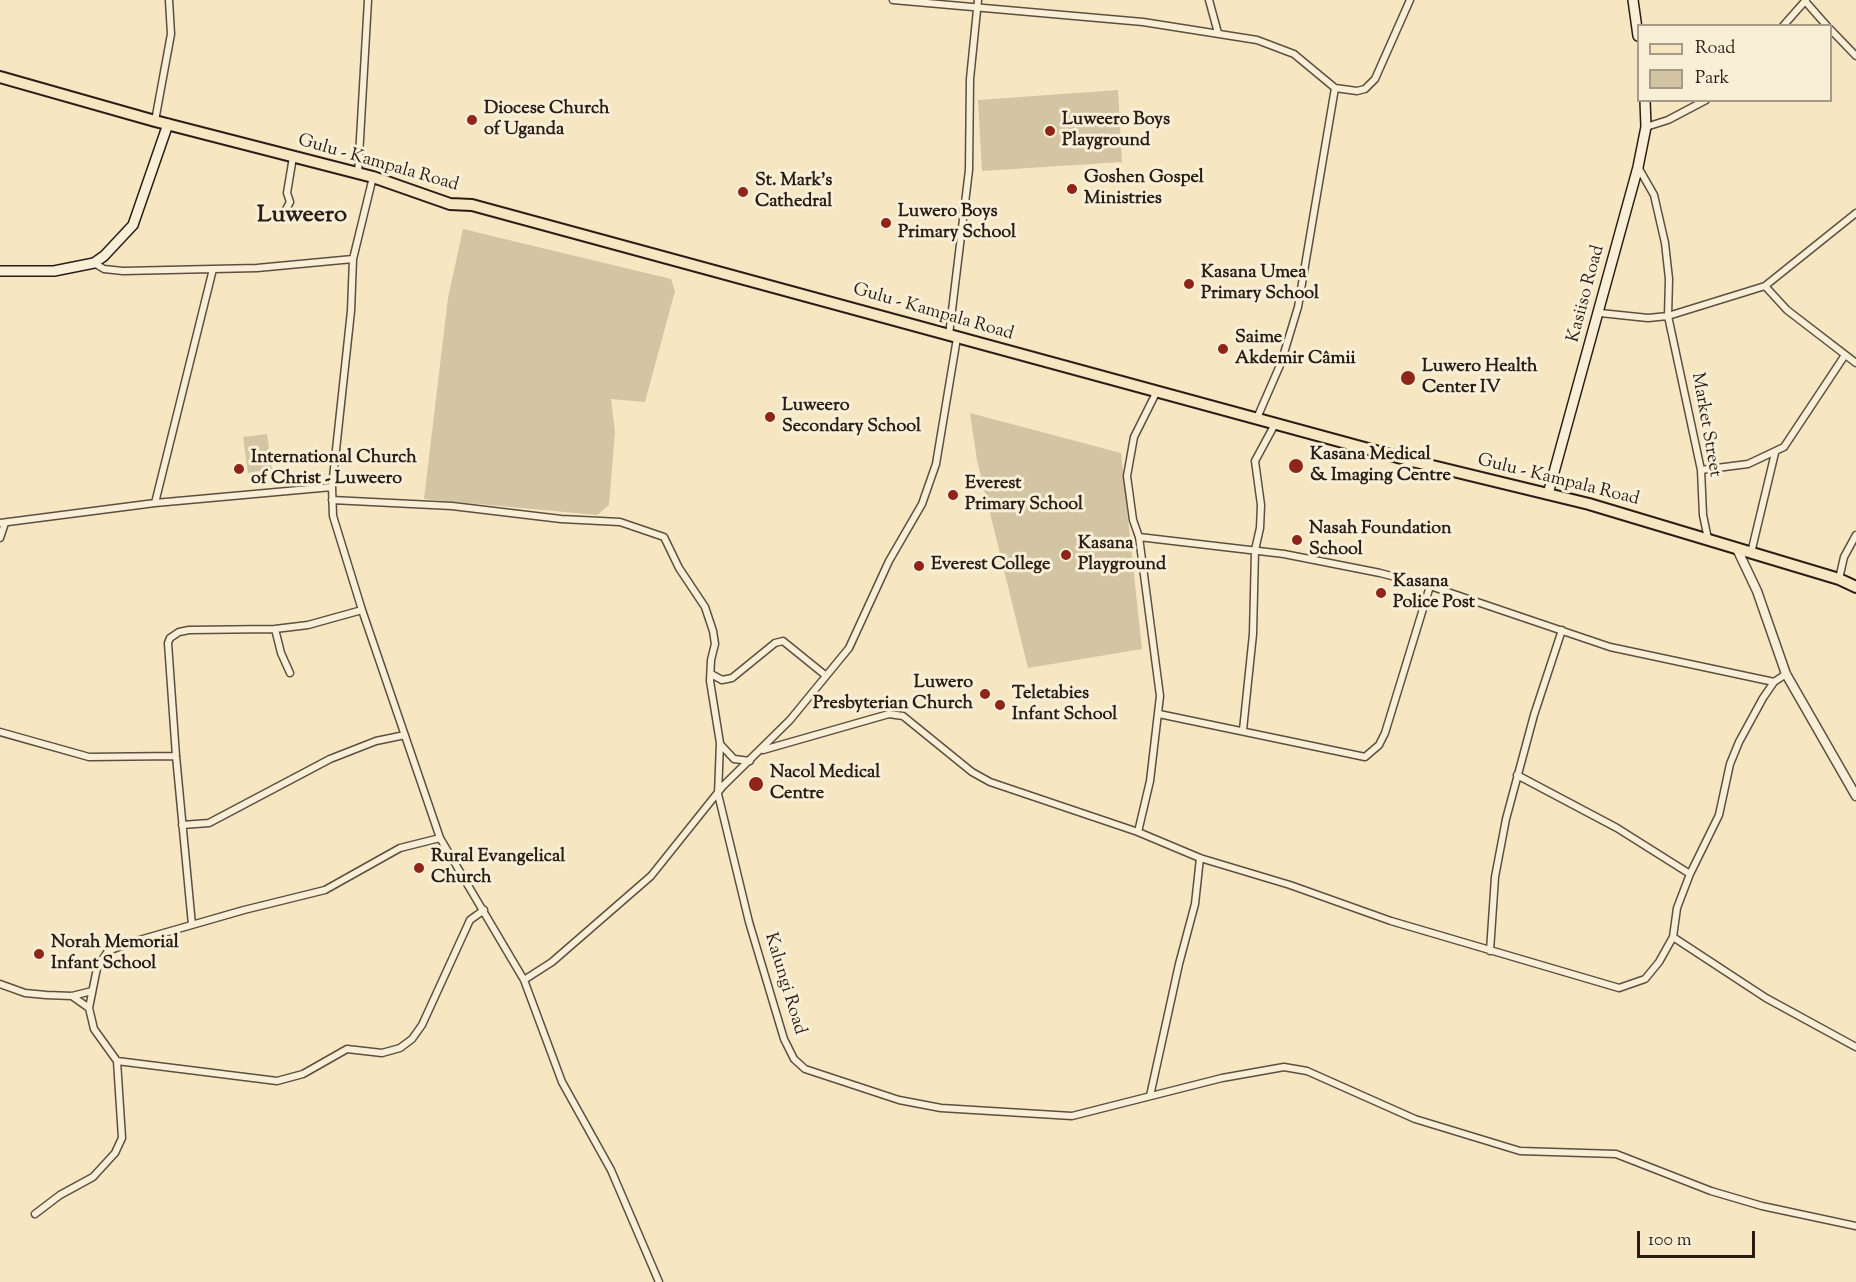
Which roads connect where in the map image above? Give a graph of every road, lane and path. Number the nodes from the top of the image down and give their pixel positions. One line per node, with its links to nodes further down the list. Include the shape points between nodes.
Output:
1 (169, 0): 20 (street, via 171,34)
2 (368, 0): 25 (street)
3 (893, 0): 9 (street)
4 (978, 0): 9 (street)
5 (1209, 0): 14 (street)
6 (1410, 0): 17 (street, via 1370,85 1357,91)
7 (1633, 0): 12 (main road)
8 (1805, 1): 10 (street); 11 (street)
9 (977, 10): 14 (street, via 1143,22); 36 (street, via 970,80 969,170)
10 (1785, 24)
11 (1825, 24)
12 (1637, 29)
13 (1832, 31): 15 (street)
14 (1218, 33): 17 (street, via 1281,47 1309,64)
15 (1856, 56)
16 (0, 77): 20 (main road, Gulu - Kampala Road)
17 (1335, 88): 40 (street, via 1298,307 1281,363)
18 (1645, 102): 22 (main road, Kasiiso Road)
19 (1702, 102): 22 (street)
20 (155, 121): 21 (main road, Gulu - Kampala Road)
21 (168, 124): 23 (main road, Gulu - Kampala Road); 30 (main road, via 133,225)
22 (1646, 127): 24 (main road, Kasiiso Road)
23 (293, 157): 25 (main road, Gulu - Kampala Road); 28 (street, via 287,193 290,202)
24 (1638, 167): 34 (main road, Kasiiso Road); 35 (street, Market Street, via 1654,195 1665,243)
25 (358, 174): 26 (main road, Gulu - Kampala Road)
26 (373, 177): 29 (street); 36 (main road, Gulu - Kampala Road, via 450,204 472,205)
27 (1856, 213): 33 (street)
28 (279, 216)
29 (353, 259): 31 (street); 44 (street)
30 (94, 263): 31 (street, via 104,269 123,271); 32 (main road, via 54,271)
31 (213, 269): 47 (street)
32 (0, 271)
33 (1765, 286): 35 (street); 37 (street, via 1787,310)
34 (1600, 313): 35 (street); 45 (main road, Kasiiso Road)
35 (1668, 316): 43 (street, Market Street)
36 (953, 337): 39 (main road, Gulu - Kampala Road); 65 (street, via 936,464 922,504 889,561 849,648)
37 (1845, 355): 38 (street); 42 (street, via 1795,434)
38 (1856, 363)
39 (1158, 390): 40 (main road, Gulu - Kampala Road); 50 (street, via 1134,437 1128,465)
40 (1257, 418): 41 (main road, Gulu - Kampala Road)
41 (1275, 424): 45 (main road, Gulu - Kampala Road); 54 (street, via 1255,462 1261,505)
42 (1775, 453): 43 (street, via 1748,464); 55 (street)
43 (1701, 470): 52 (street, Market Street, via 1702,515)
44 (332, 487): 46 (street); 47 (street)
45 (1548, 494): 52 (main road, Gulu - Kampala Road)
46 (332, 500): 59 (street); 63 (street, Kalungi Road, via 620,522 660,534 705,607 716,644)
47 (155, 503): 48 (street)
48 (2, 523): 51 (street)
49 (1856, 535): 56 (street, via 1844,557)
50 (1138, 537): 54 (street); 67 (street, via 1158,680)
51 (0, 538)
52 (1708, 539): 53 (main road, Gulu - Kampala Road)
53 (1737, 549): 55 (main road, Gulu - Kampala Road); 64 (street, via 1761,601)
54 (1255, 550): 57 (street); 68 (street, via 1253,634)
55 (1751, 554): 56 (main road, Gulu - Kampala Road)
56 (1839, 579): 58 (main road, Gulu - Kampala Road)
57 (1430, 586): 61 (street); 68 (street, via 1384,733 1372,752 1365,757 1340,753)
58 (1856, 587)
59 (362, 610): 60 (street, via 334,620); 70 (street)
60 (275, 629): 62 (street); 73 (street, via 189,630 170,638)
61 (1562, 630): 66 (street, via 1610,647); 75 (street)
62 (290, 673)
63 (711, 674): 65 (street, via 722,680 732,678 775,643 783,641); 71 (street, Kalungi Road)
64 (1786, 674): 66 (street); 77 (street)
65 (825, 675): 72 (street)
66 (1774, 682): 82 (street, via 1739,742 1719,815)
67 (1159, 714): 68 (street); 79 (street)
68 (1243, 730)
69 (0, 732): 73 (street, via 89,757)
70 (405, 735): 78 (street, via 339,755 208,823); 80 (street)
71 (720, 743): 74 (street, via 734,759); 76 (street, Kalungi Road)
72 (763, 750): 74 (street); 79 (street, via 896,714 990,782)
73 (176, 756): 78 (street)
74 (750, 761): 76 (street)
75 (1517, 774): 82 (street); 86 (street, via 1495,877)
76 (718, 794): 87 (street, via 651,876 552,962); 94 (street, Kalungi Road, via 749,922 784,1039 794,1059 805,1069 899,1100 1018,1115 1072,1116)
77 (1856, 796)
78 (182, 825): 84 (street)
79 (1138, 832): 81 (street)
80 (440, 838): 83 (street); 84 (street, via 400,848 326,890)
81 (1200, 858): 86 (street); 94 (street, via 1195,904)
82 (1690, 873): 85 (street, via 1677,908)
83 (484, 910): 87 (street); 93 (street, via 470,920 422,1025 400,1048 382,1053 347,1049 303,1074 277,1082)
84 (192, 925): 89 (street, via 114,948 100,962)
85 (1672, 937): 86 (street, via 1645,979 1619,988); 92 (street, via 1766,998)
86 (1490, 951)
87 (524, 980): 97 (street, via 562,1082 611,1170)
88 (0, 984): 90 (street, via 26,993)
89 (92, 992): 90 (street); 91 (street)
90 (72, 996): 91 (street)
91 (89, 1008): 93 (street, via 94,1029)
92 (1856, 1047)
93 (117, 1061): 95 (street, via 123,1132 120,1145 93,1178)
94 (1150, 1096): 96 (street, Kalungi Road, via 1284,1067 1307,1071 1415,1119 1461,1134 1539,1154 1616,1154 1722,1194)
95 (35, 1214)
96 (1856, 1226)
97 (659, 1282)

